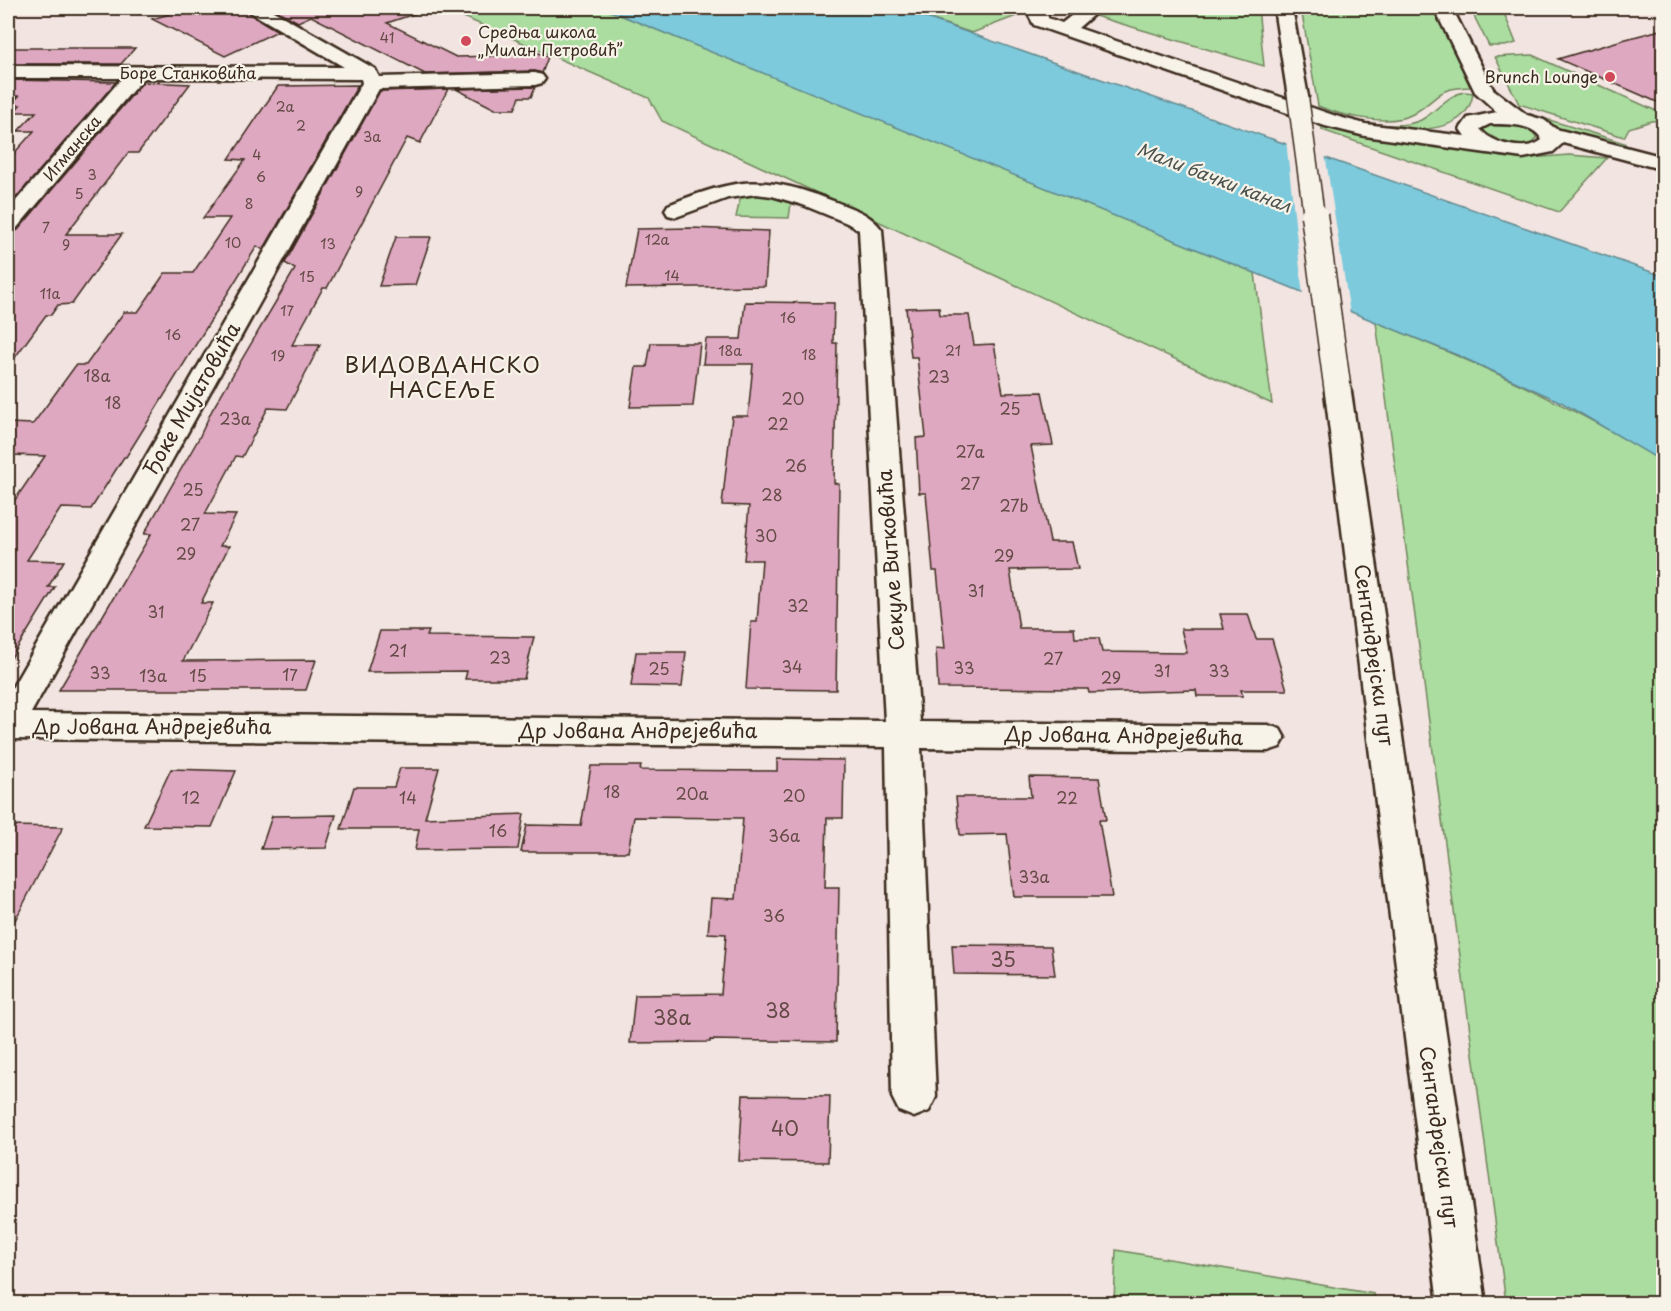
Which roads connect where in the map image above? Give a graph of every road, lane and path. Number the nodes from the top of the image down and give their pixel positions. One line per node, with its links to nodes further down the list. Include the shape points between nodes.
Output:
1 (256, 8): 9 (street)
2 (1038, 8): 6 (street, via 1040,21)
3 (1092, 8): 6 (street, via 1069,26)
4 (1283, 8): 24 (street, Сентандрејски пут, bridge)
5 (1443, 8): 11 (street)
6 (1074, 34): 14 (street, via 1332,122)
7 (8, 72): 8 (street, Боре Станковића)
8 (136, 73): 9 (street, Боре Станковића); 19 (street, Игманска)
9 (370, 78): 10 (street, Боре Станковића); 20 (street, Ђоке Мијатовића)
10 (535, 79)
11 (1485, 92): 12 (street); 13 (street)
12 (1519, 119): 13 (street, via 1498,117); 15 (street, via 1537,125)
13 (1477, 122): 14 (street, via 1429,131); 16 (street, via 1472,134)
14 (1388, 132): 16 (street)
15 (1547, 141): 16 (street, via 1526,152); 17 (street)
16 (1491, 146)
17 (1657, 162)
18 (676, 210): 21 (street, Секуле Витковића, via 719,192 765,187 797,194 869,227)
19 (8, 224)
20 (8, 725): 21 (street, Др Јована Андрејевића)
21 (903, 733): 22 (street, Др Јована Андрејевића); 23 (street, Секуле Витковића)
22 (1268, 738)
23 (914, 1097)
24 (1462, 1304)

